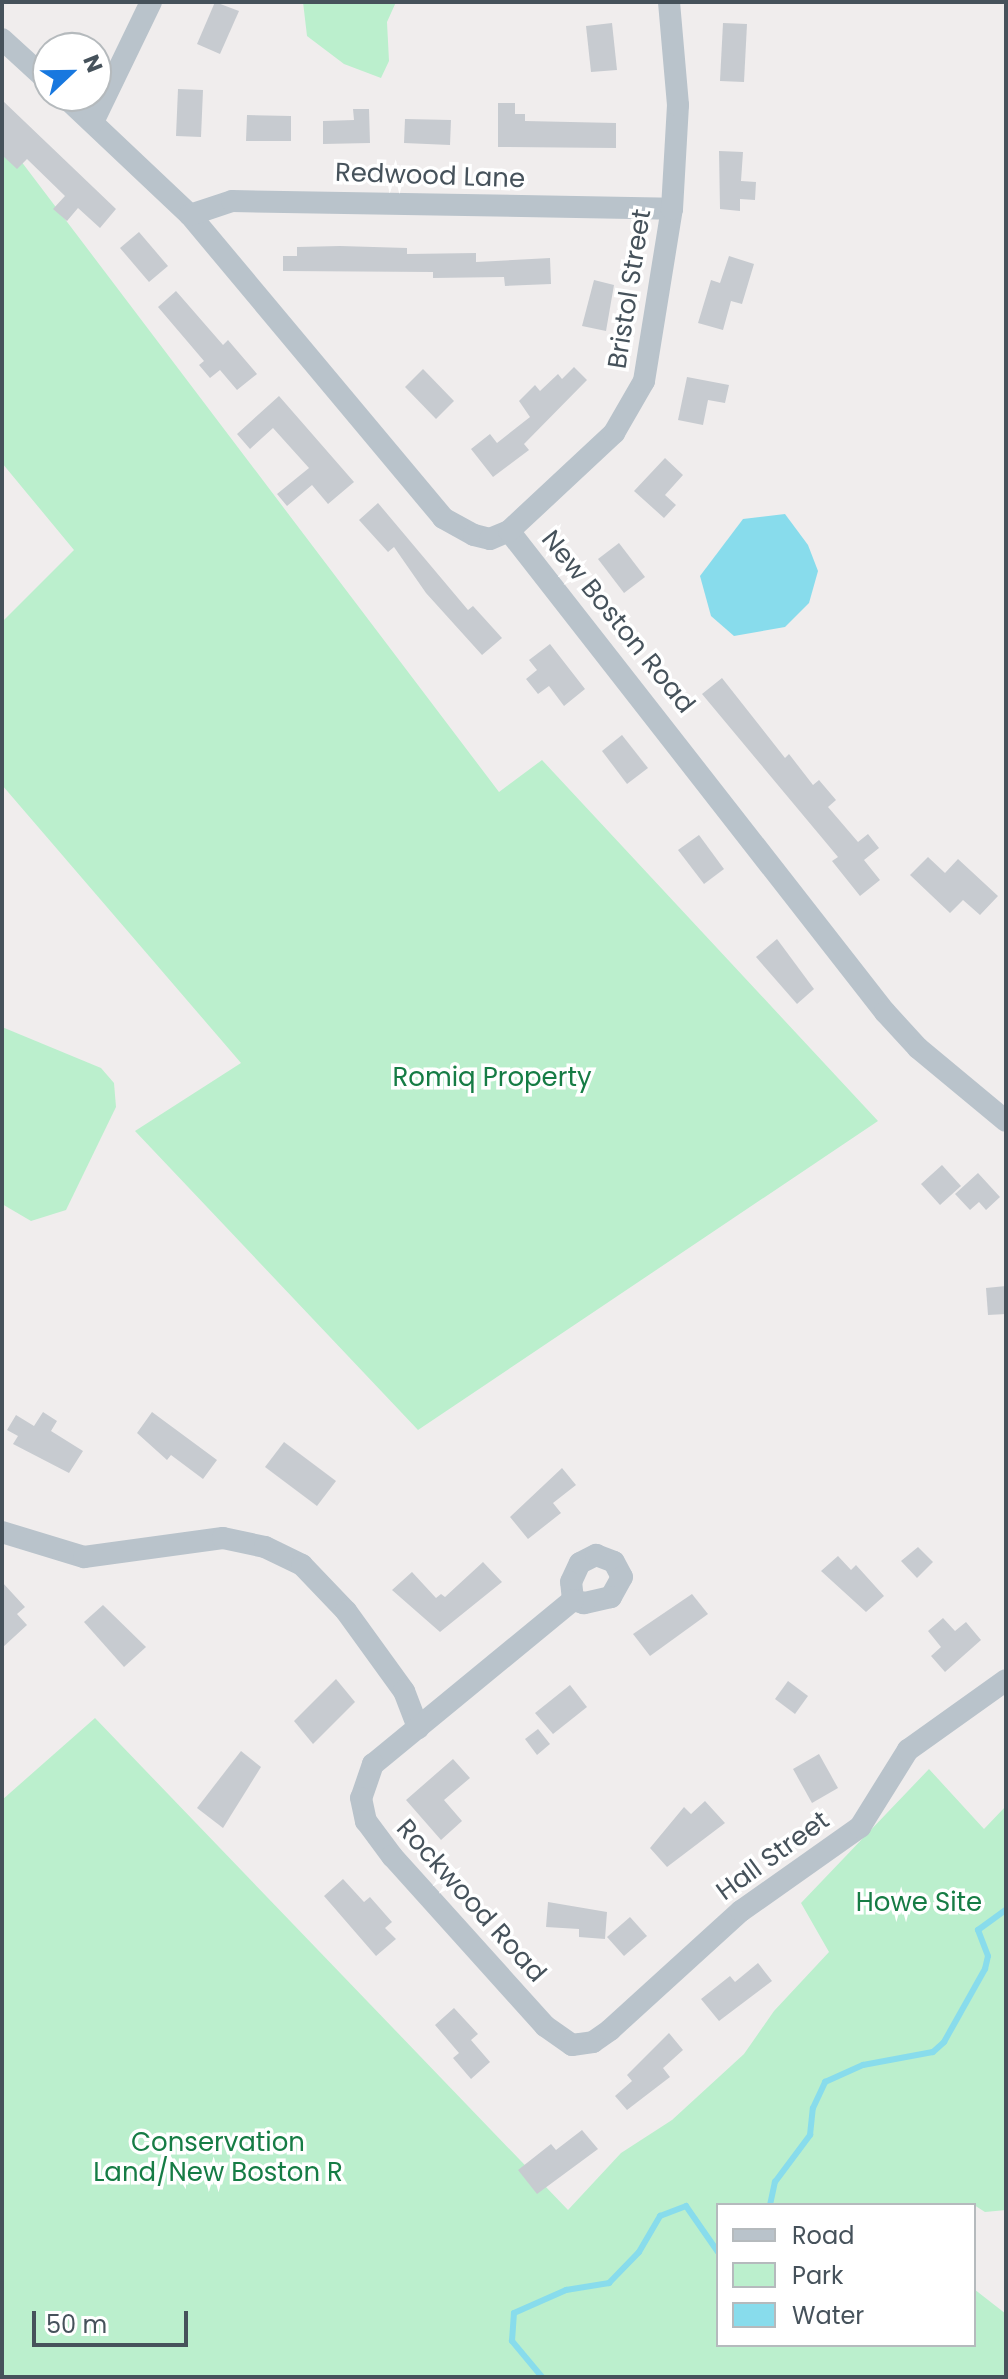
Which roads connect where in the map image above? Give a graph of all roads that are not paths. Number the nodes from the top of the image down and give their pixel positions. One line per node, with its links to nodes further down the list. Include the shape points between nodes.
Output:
1 (151, 2): 6 (street)
2 (669, 2): 7 (street, Bristol Street, via 678,105)
3 (2, 39): 4 (street)
4 (32, 66)
5 (82, 112): 6 (street, New Boston Road)
6 (93, 122): 8 (street, New Boston Road)
7 (672, 209): 8 (street, Redwood Lane, via 232,201); 9 (street, Bristol Street, via 644,381 627,415 588,460)
8 (190, 215): 9 (street, New Boston Road, via 443,518 490,539)
9 (509, 531): 10 (street, New Boston Road, via 885,1012 918,1048)
10 (1006, 1121)
11 (2, 1532): 14 (street, via 84,1557 223,1538 265,1547 302,1565 346,1611 404,1691)
12 (573, 1600): 14 (street, Rockwood Road)
13 (1006, 1680): 15 (street, Hall Street, via 908,1750 860,1827 752,1902 610,2030 580,2046)
14 (418, 1728): 15 (street, Rockwood Road, via 373,1764 361,1798 366,1821 401,1867)
15 (553, 2031)

